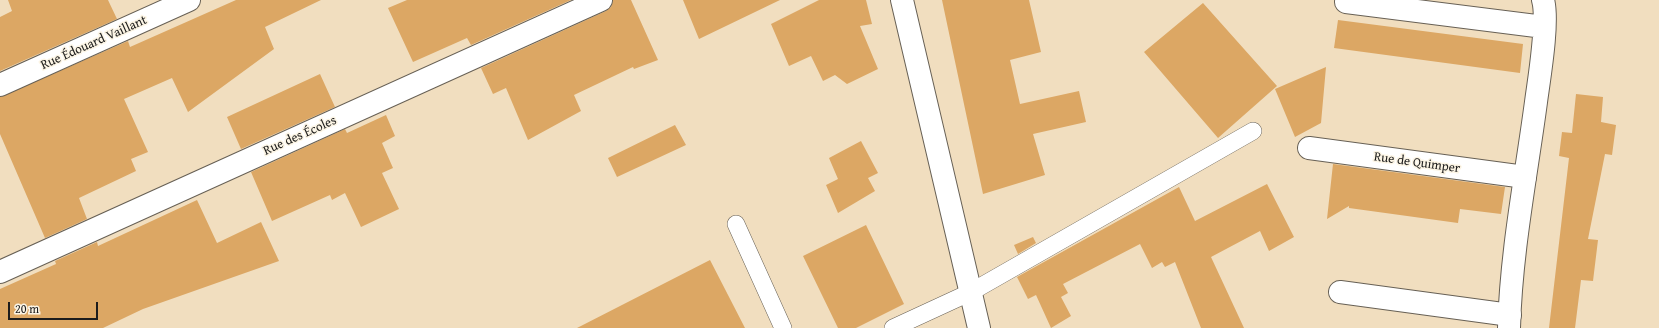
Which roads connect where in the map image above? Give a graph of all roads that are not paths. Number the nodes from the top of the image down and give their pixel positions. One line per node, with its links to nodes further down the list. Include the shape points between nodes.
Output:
1 (189, 0): 7 (street, Rue Édouard Vaillant)
2 (601, 0): 12 (street, Rue des Écoles)
3 (902, 0): 13 (street)
4 (1547, 1): 6 (street)
5 (1346, 2): 6 (street)
6 (1544, 26): 10 (street)
7 (0, 85)
8 (1253, 131): 13 (lane)
9 (1309, 148): 10 (street, Rue de Quimper)
10 (1526, 178): 15 (street, via 1515,246)
11 (736, 224): 16 (lane)
12 (0, 272)
13 (971, 292): 17 (lane); 18 (street)
14 (1340, 292): 15 (street)
15 (1509, 321)
16 (783, 328)
17 (894, 328)
18 (979, 328)

